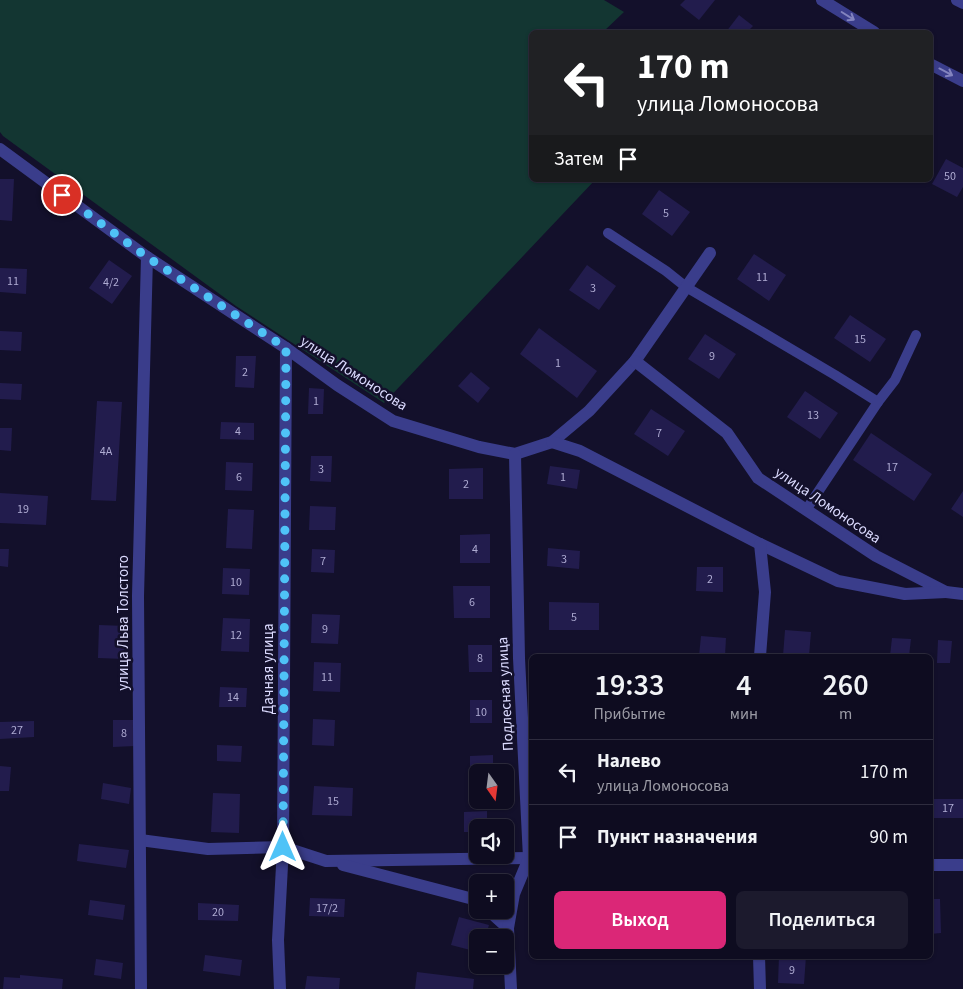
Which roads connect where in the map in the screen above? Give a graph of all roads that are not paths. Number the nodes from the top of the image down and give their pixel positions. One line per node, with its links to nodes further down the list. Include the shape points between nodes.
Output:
1 (822, 0): 4 (street, one-way to 4)
2 (957, 0): 3 (street)
3 (963, 3)
4 (871, 30)
5 (933, 66): 6 (street, one-way to 6)
6 (963, 81)
7 (0, 149): 10 (street, улица Ломоносова)
8 (608, 233): 11 (lane)
9 (710, 253): 11 (street)
10 (147, 257): 13 (street, улица Ломоносова); 23 (street, улица Льва Толстого, via 138,596)
11 (686, 287): 14 (street); 15 (lane)
12 (916, 335): 15 (lane, via 895,380)
13 (286, 348): 17 (street, улица Ломоносова, via 394,421 479,447); 25 (street, Дачная улица)
14 (635, 361): 16 (street, улица Ломоносова, via 589,411); 18 (street, улица Ломоносова, via 727,432 758,478)
15 (878, 402): 18 (lane)
16 (552, 442): 17 (street, улица Ломоносова); 19 (street, via 580,451)
17 (515, 454): 24 (street, Подлесная улица, via 519,658)
18 (806, 510): 20 (street, улица Ломоносова, via 876,556)
19 (760, 544): 20 (street, via 838,581 905,594); 22 (street, via 765,592)
20 (946, 592): 21 (street, улица Ломоносова)
21 (963, 594)
22 (760, 654)
23 (140, 840): 25 (street, via 208,849); 35 (street, улица Льва Толстого)
24 (529, 840)
25 (283, 847): 28 (street); 36 (street, Дачная улица, via 278,940)
26 (529, 858): 28 (street)
27 (529, 860): 33 (street, Подлесная улица, via 514,894)
28 (326, 861): 31 (street)
29 (933, 865): 30 (street)
30 (963, 865)
31 (469, 898)
32 (498, 919): 33 (street)
33 (508, 928): 37 (street, Подлесная улица)
34 (759, 959): 38 (street)
35 (141, 989)
36 (280, 989)
37 (511, 989)
38 (760, 989)

